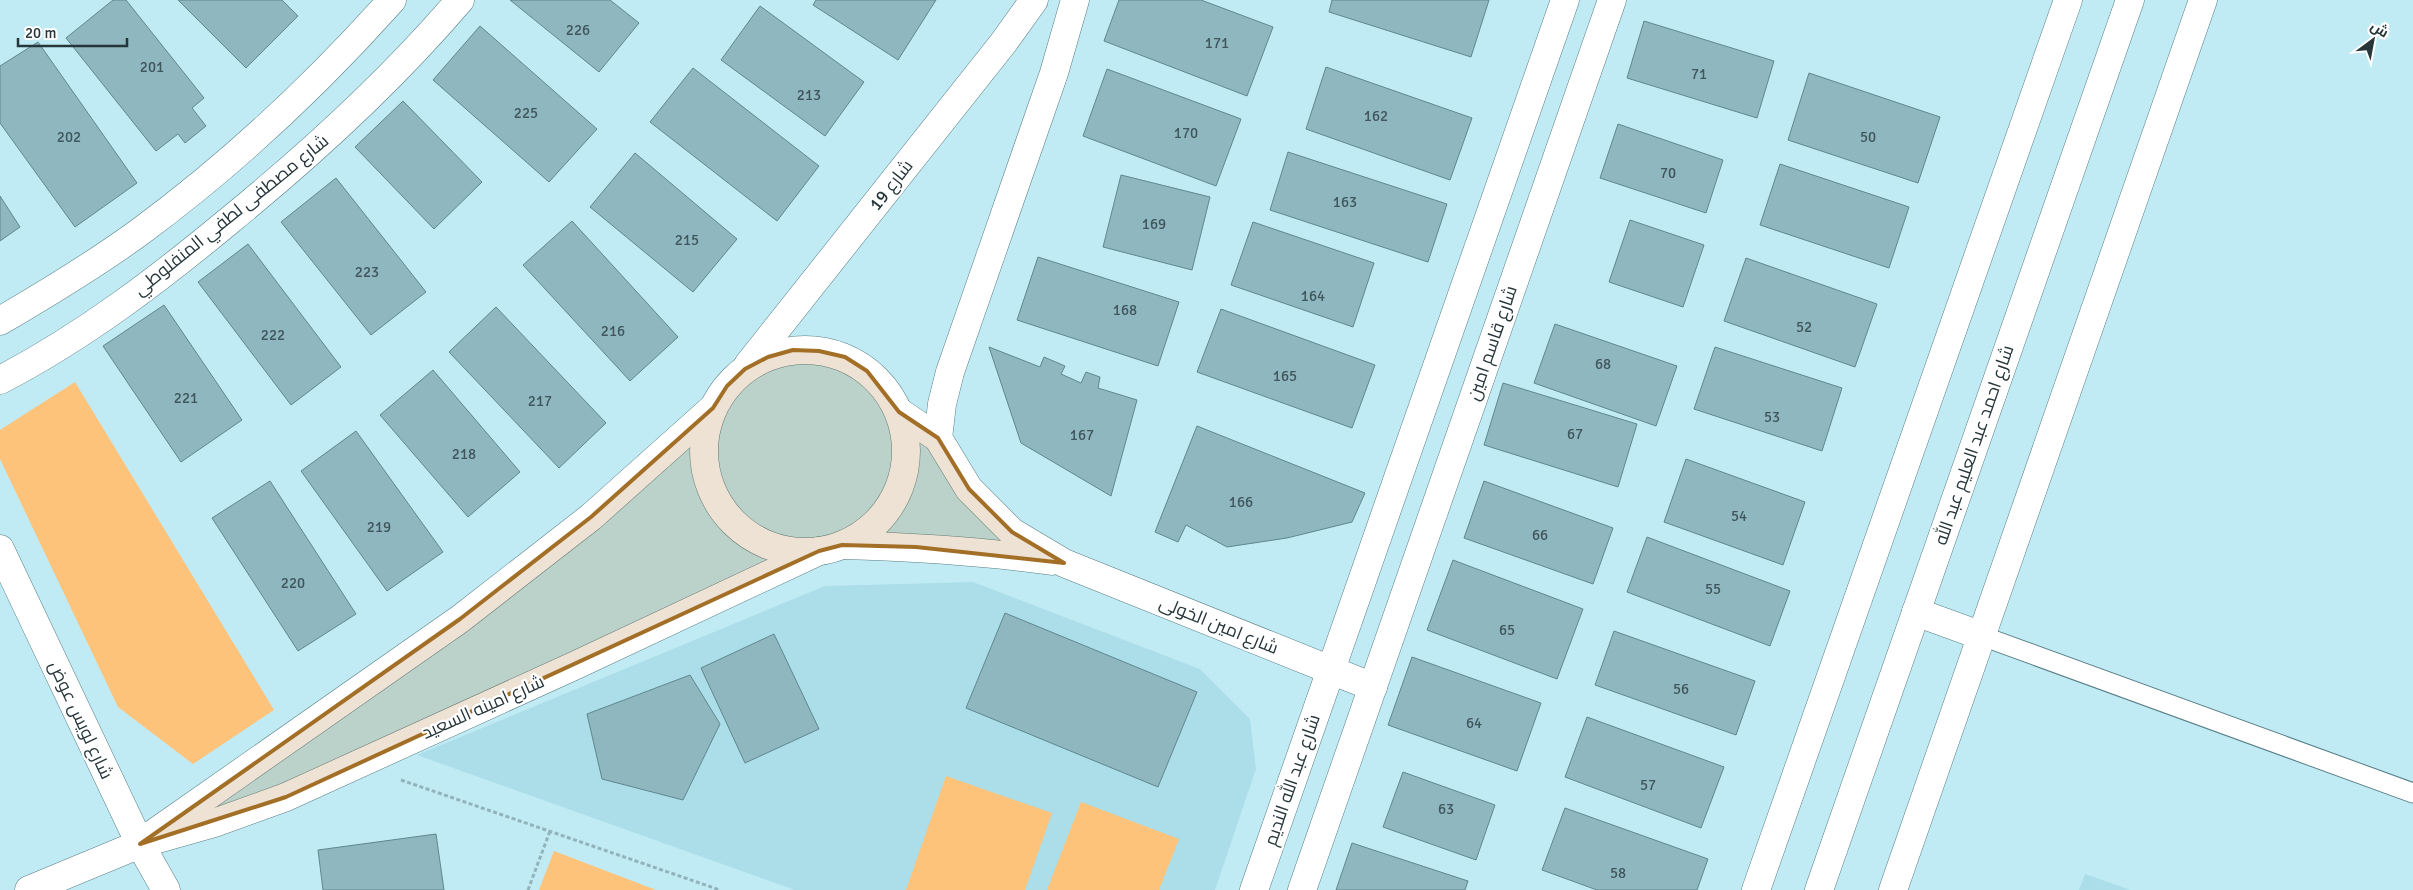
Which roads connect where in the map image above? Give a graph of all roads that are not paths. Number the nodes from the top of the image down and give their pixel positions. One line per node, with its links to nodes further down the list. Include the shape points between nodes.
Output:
1 (392, 0): 10 (street, via 344,54 212,176 140,232)
2 (460, 0): 12 (street, شارع مصطفى لطفي المنفلوطي, via 352,113 194,250 110,312)
3 (1034, 0): 11 (street, شارع 19)
4 (1075, 0): 15 (street, via 1054,73 950,372)
5 (1565, 0): 22 (street)
6 (1612, 0): 23 (street, شارع قاسم امين)
7 (2068, 0): 30 (street)
8 (2130, 0): 20 (street, شارع احمد عبد العليم عبد الله)
9 (2203, 0): 21 (street)
10 (0, 322)
11 (745, 369): 13 (street, via 727,386); 14 (street, via 768,357 793,350 845,357 867,371 885,389)
12 (0, 380)
13 (713, 408): 17 (street, شارع امين الخولى, via 705,434 705,460 711,487 724,510 743,529 766,544 792,551); 25 (street, شارع امينه السعيد, via 591,517 468,613)
14 (899, 412): 15 (street); 16 (street, via 906,440)
15 (938, 438): 16 (street); 19 (street, شارع امين الخولى, via 969,489 1012,532)
16 (905, 469): 17 (street, شارع امينه السعيد, via 897,494 884,515 864,533)
17 (830, 548): 19 (street, شارع امين الخولى, via 981,552); 25 (street, شارع امينه السعيد, via 259,807)
18 (0, 549): 25 (street, شارع لويس عوض)
19 (1064, 563): 22 (street, شارع امين الخولى)
20 (1916, 612): 21 (street); 31 (street, شارع احمد عبد العليم عبد الله)
21 (1982, 636): 24 (lane); 32 (street)
22 (1330, 670): 23 (street, شارع امين الخولى); 28 (street, شارع عبد الله النديم)
23 (1373, 687): 29 (street)
24 (2413, 793)
25 (140, 844): 26 (street, شارع امينه السعيد); 27 (street, شارع لويس عوض)
26 (29, 890)
27 (166, 890)
28 (1254, 890)
29 (1302, 890)
30 (1756, 890)
31 (1819, 890)
32 (1893, 890)

